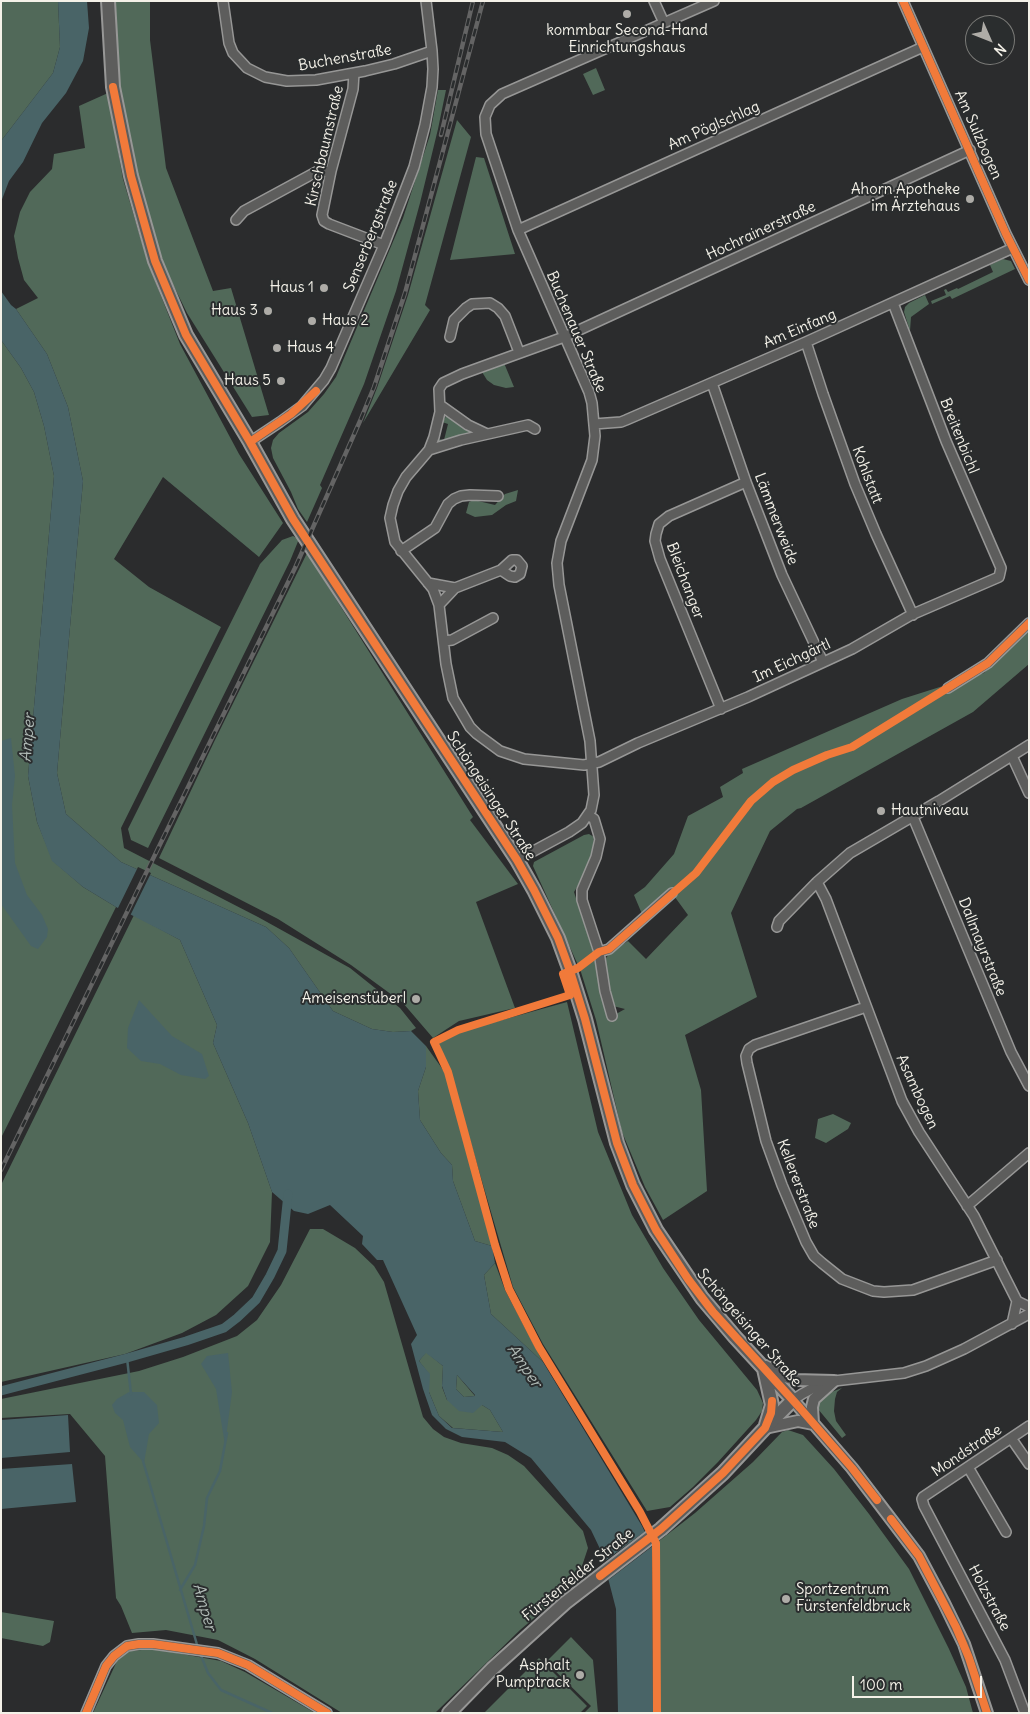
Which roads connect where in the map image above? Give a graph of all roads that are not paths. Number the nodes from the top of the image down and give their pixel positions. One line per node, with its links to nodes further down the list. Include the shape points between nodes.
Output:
1 (108, 1): 28 (main road, Schöngeisinger Straße, via 113,86 131,176 155,261 186,335)
2 (222, 1): 10 (street, Buchenstraße, via 230,47 241,63 257,74 276,80 296,81)
3 (426, 1): 9 (street, Senserbergstraße)
4 (654, 1): 7 (street)
5 (714, 1): 7 (street, Buchenauer Straße)
6 (903, 1): 8 (street, Am Sulzbogen)
7 (664, 23): 14 (street, Buchenauer Straße, via 502,94 490,105 485,117 486,134)
8 (923, 47): 11 (street, Am Sulzbogen); 14 (street, Am Pöglschlag)
9 (432, 51): 10 (street, Buchenstraße); 15 (street, Senserbergstraße, via 432,87 419,149)
10 (354, 73): 12 (street, Kirschbaumstraße, via 353,89)
11 (970, 150): 16 (street, Am Sulzbogen); 20 (street, Hochrainerstraße)
12 (331, 171): 13 (street, via 316,172 244,211); 15 (street, Kirschbaumstraße, via 322,215 324,221)
13 (236, 220)
14 (518, 230): 20 (street, Buchenauer Straße)
15 (384, 245): 28 (street, Senserbergstraße, via 324,380 302,406)
16 (1013, 248): 17 (street, Am Sulzbogen); 18 (street, Am Einfang)
17 (1029, 280)
18 (893, 303): 21 (street, Am Einfang); 34 (street, Breitenbichl, via 946,440 1001,568)
19 (450, 337): 22 (street, via 454,320 466,308 479,303 490,304 505,316)
20 (564, 337): 22 (street, Hochrainerstraße); 25 (street, Buchenauer Straße, via 589,392)
21 (806, 342): 23 (street, Am Einfang); 38 (street, Kohlstatt, via 855,484)
22 (520, 352): 24 (street, Hochrainerstraße, via 446,380 439,389)
23 (712, 383): 25 (street, Am Einfang, via 620,422); 30 (street, Lämmerweide)
24 (440, 405): 27 (street, via 468,425); 29 (street, Hochrainerstraße, via 437,429)
25 (594, 424): 47 (street, Buchenauer Straße, via 592,460 561,541 557,563)
26 (535, 429): 27 (street, via 528,425)
27 (488, 434): 29 (street)
28 (250, 442): 51 (main road, Schöngeisinger Straße, via 293,519)
29 (429, 450): 32 (street, via 406,477 393,505 390,518 392,534)
30 (746, 482): 42 (street, Lämmerweide, via 782,576); 44 (street, Bleichanger, via 669,516 660,524 655,541)
31 (498, 496): 32 (street, via 470,495 454,499 435,528)
32 (401, 551): 35 (street)
33 (501, 570): 36 (street)
34 (999, 577): 38 (street, Im Eichgärtl)
35 (428, 583): 36 (street); 37 (street)
36 (455, 588): 37 (street)
37 (439, 605): 41 (street)
38 (913, 615): 42 (street, Im Eichgärtl)
39 (493, 618): 41 (street)
40 (1029, 622): 43 (street, via 988,663)
41 (444, 641): 47 (street, via 453,698 463,718 477,734 500,751 518,758)
42 (824, 662): 44 (street, Im Eichgärtl)
43 (948, 688)
44 (722, 709): 47 (street, Im Eichgärtl)
45 (1029, 744): 46 (street)
46 (1012, 756): 48 (street); 50 (street)
47 (593, 764): 49 (street, Buchenauer Straße, via 594,795)
48 (1029, 793)
49 (588, 815): 51 (street, via 576,828); 55 (street, via 594,819 600,839 596,858 582,890 582,900)
50 (912, 817): 52 (street, via 850,853); 58 (street, Dallmayrstraße, via 1011,1052)
51 (517, 860): 66 (main road, Schöngeisinger Straße, via 558,938 585,1019 610,1122 644,1207 697,1291)
52 (817, 882): 54 (street); 56 (street, Asambogen)
53 (672, 893): 55 (street, via 609,949)
54 (777, 927)
55 (599, 952): 57 (street)
56 (866, 1007): 60 (street, Asambogen, via 905,1106); 61 (street, Kellererstraße, via 755,1045 746,1056 768,1149 806,1242 814,1256 842,1279 873,1291 913,1290)
57 (612, 1016)
58 (1029, 1086)
59 (1029, 1153): 60 (street)
60 (967, 1206): 61 (street, Asambogen)
61 (997, 1260): 62 (street, Asambogen)
62 (1017, 1301): 63 (street); 65 (street)
63 (1029, 1307)
64 (1029, 1314): 65 (street)
65 (1012, 1324): 68 (street, via 926,1366 904,1372)
66 (755, 1359): 67 (main road, Schöngeisinger Straße); 68 (street, via 795,1380)
67 (764, 1369): 69 (main road, Schöngeisinger Straße); 72 (main road, via 772,1405)
68 (834, 1380): 69 (street); 70 (street, via 814,1399)
69 (793, 1400): 70 (street, Schöngeisinger Straße); 72 (main road, Fürstenfelder Straße)
70 (813, 1424): 72 (street, via 798,1421); 81 (street, Schöngeisinger Straße, via 852,1468 918,1556 964,1644)
71 (1029, 1426): 73 (street, Mondstraße)
72 (765, 1428): 80 (main road, Fürstenfelder Straße, via 723,1473 653,1534 564,1603)
73 (1011, 1438): 74 (street); 75 (street, Mondstraße)
74 (1029, 1464)
75 (968, 1467): 76 (street, Mondstraße); 77 (street)
76 (922, 1499): 82 (street, Holzstraße, via 1005,1660)
77 (1006, 1532)
78 (86, 1713): 79 (street, via 106,1666 127,1646 138,1644 218,1653 248,1665)
79 (327, 1713)
80 (448, 1713)
81 (987, 1713)
82 (1025, 1713)

